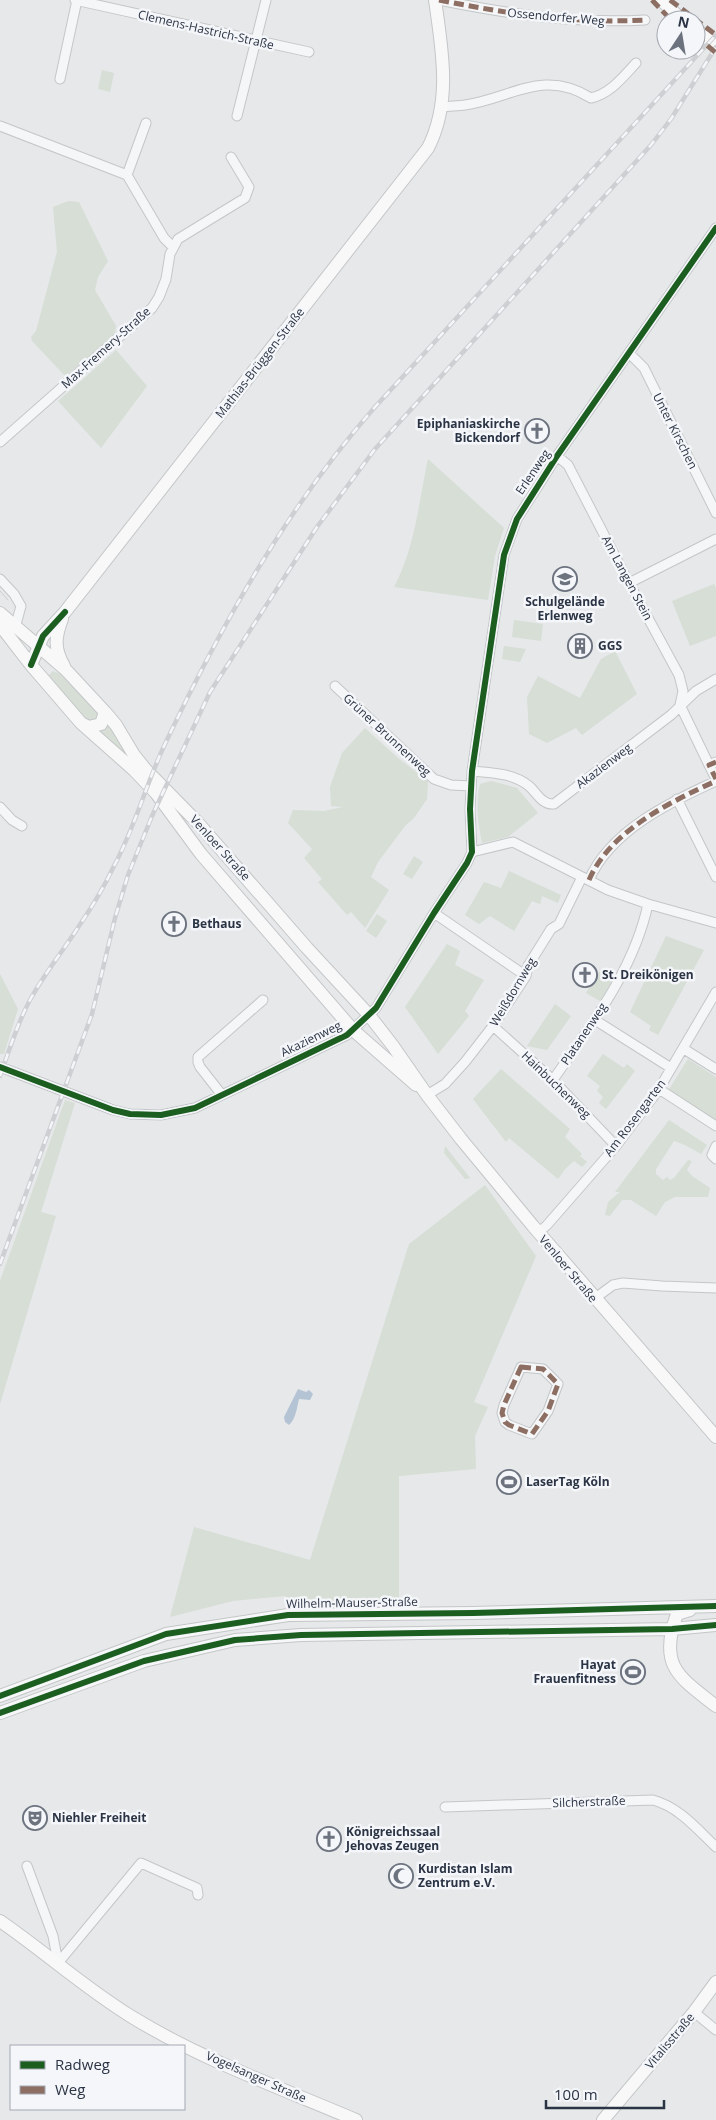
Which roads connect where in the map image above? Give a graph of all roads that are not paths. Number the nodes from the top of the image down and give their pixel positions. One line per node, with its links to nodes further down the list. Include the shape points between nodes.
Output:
1 (76, 0): 7 (street, Clemens-Hastrich-Straße); 10 (street)
2 (266, 0): 7 (street)
3 (437, 0): 6 (street, Ossendorfer Weg, via 516,15 607,22); 11 (street, Mathias-Brüggen-Straße, via 444,63)
4 (661, 0): 5 (street)
5 (672, 10)
6 (645, 20)
7 (256, 42): 8 (street, Clemens-Hastrich-Straße); 12 (street)
8 (309, 52)
9 (636, 63): 11 (street, via 601,96 591,98 562,85 544,84 466,105)
10 (60, 79)
11 (442, 107): 26 (street, Mathias-Brüggen-Straße, via 433,138 422,157)
12 (238, 116)
13 (146, 122): 16 (street)
14 (0, 126): 16 (street)
15 (232, 157): 18 (street, via 249,192)
16 (127, 175): 18 (street)
17 (716, 228): 19 (street, Erlenweg)
18 (172, 246): 20 (street, Max-Fremery-Straße, via 166,279 152,308)
19 (629, 353): 21 (street, Erlenweg); 22 (street, Unter Kirschen, via 644,368)
20 (0, 442)
21 (557, 456): 25 (street, Am Langen Stein, via 568,465); 40 (street, Erlenweg, via 517,519 504,555)
22 (716, 513)
23 (716, 539): 25 (street)
24 (0, 579): 29 (street, via 21,606)
25 (628, 583): 36 (street, Am Langen Stein, via 679,676 683,691)
26 (65, 612): 30 (street, Mathias-Brüggen-Straße, via 54,621); 32 (street, Mathias-Brüggen-Straße, via 55,639 59,658)
27 (0, 613): 29 (street, Venloer Straße)
28 (0, 624): 31 (street, Venloer Straße)
29 (15, 628): 30 (street, Venloer Straße)
30 (37, 645): 31 (street, Mathias-Brüggen-Straße); 32 (street, Venloer Straße)
31 (31, 665): 33 (street, Venloer Straße)
32 (66, 670): 33 (street, via 48,668); 37 (street, Venloer Straße)
33 (44, 679): 38 (street, Venloer Straße)
34 (716, 679): 36 (street, Akazienweg)
35 (335, 686): 42 (street, Grüner Brunnenweg, via 434,779 451,785)
36 (680, 705): 39 (street, Weißdornweg); 40 (street, Akazienweg, via 554,804 543,802 519,779)
37 (105, 712): 38 (street, via 101,724 89,727); 55 (street, Venloer Straße, via 146,770 198,823)
38 (81, 723): 58 (street, Venloer Straße, via 156,793 201,854)
39 (713, 764): 41 (street, Weißdornweg)
40 (472, 771): 42 (street, Akazienweg)
41 (716, 780): 43 (street, Weißdornweg)
42 (471, 786): 46 (street, Akazienweg)
43 (677, 799): 47 (street); 48 (street, Weißdornweg, via 606,852)
44 (0, 807): 45 (street)
45 (22, 826)
46 (472, 852): 48 (street, via 513,842); 50 (street, Akazienweg)
47 (716, 877)
48 (586, 879): 49 (street); 52 (street, Weißdornweg, via 560,924 551,929 528,966)
49 (648, 904): 51 (street); 56 (street, Platanenweg, via 626,968)
50 (434, 913): 52 (street); 55 (street, Akazienweg, via 376,1008)
51 (716, 923)
52 (526, 976): 57 (street, Weißdornweg)
53 (716, 992): 59 (street, Am Rosengarten)
54 (264, 1000): 65 (street, via 198,1057 200,1067)
55 (369, 1014): 58 (street, Akazienweg); 66 (street, Venloer Straße)
56 (595, 1020): 61 (street); 63 (street, Platanenweg)
57 (493, 1026): 63 (street, Hainbuchenweg); 66 (street, Weißdornweg, via 445,1084)
58 (353, 1030): 65 (street, Akazienweg); 66 (street, Venloer Straße)
59 (684, 1048): 61 (street, Am Rosengarten); 62 (street)
60 (0, 1067): 65 (street, Akazienweg, via 130,1114 181,1112)
61 (672, 1068): 64 (street, Am Rosengarten)
62 (716, 1069)
63 (553, 1080): 68 (street, Hainbuchenweg)
64 (659, 1089): 67 (street); 68 (street, Am Rosengarten)
65 (222, 1095)
66 (427, 1095): 71 (street, Venloer Straße)
67 (716, 1126)
68 (616, 1146): 71 (street, Am Rosengarten)
69 (716, 1146): 70 (street)
70 (714, 1157)
71 (538, 1233): 73 (street, Venloer Straße)
72 (716, 1288): 73 (street, via 623,1283 613,1285)
73 (594, 1299): 75 (street, Venloer Straße)
74 (543, 1369): 74 (street, via 521,1367 502,1409 505,1422 529,1434 540,1426 558,1388)
75 (716, 1437)
76 (711, 1606): 77 (street, Wilhelm-Mauser-Straße); 80 (street, via 677,1614)
77 (473, 1613): 81 (street); 82 (street, Wilhelm-Mauser-Straße, via 288,1615 166,1634)
78 (716, 1625): 79 (street)
79 (688, 1628): 80 (street); 84 (street, via 680,1636 679,1660)
80 (672, 1629): 81 (street); 84 (street, via 672,1663 677,1673)
81 (473, 1632): 83 (street, via 301,1635 235,1640 164,1656)
82 (80, 1666): 83 (street); 85 (street, Wilhelm-Mauser-Straße)
83 (85, 1682): 87 (street)
84 (698, 1691): 86 (street)
85 (0, 1696)
86 (716, 1706)
87 (0, 1713)
88 (445, 1807): 89 (street, Silcherstraße, via 653,1800 663,1802 678,1812)
89 (716, 1847)
90 (27, 1866): 93 (street, via 53,1936)
91 (198, 1895): 93 (street, via 198,1888 141,1863)
92 (0, 1921): 93 (street, Vogelsanger Straße)
93 (58, 1963): 97 (street, Vogelsanger Straße, via 108,2002)
94 (716, 1982): 95 (street, Vitalisstraße)
95 (694, 2012): 96 (street); 100 (street, Vitalisstraße)
96 (716, 2030)
97 (184, 2045)
98 (185, 2045): 99 (street, Vogelsanger Straße)
99 (356, 2120)
100 (603, 2120)

